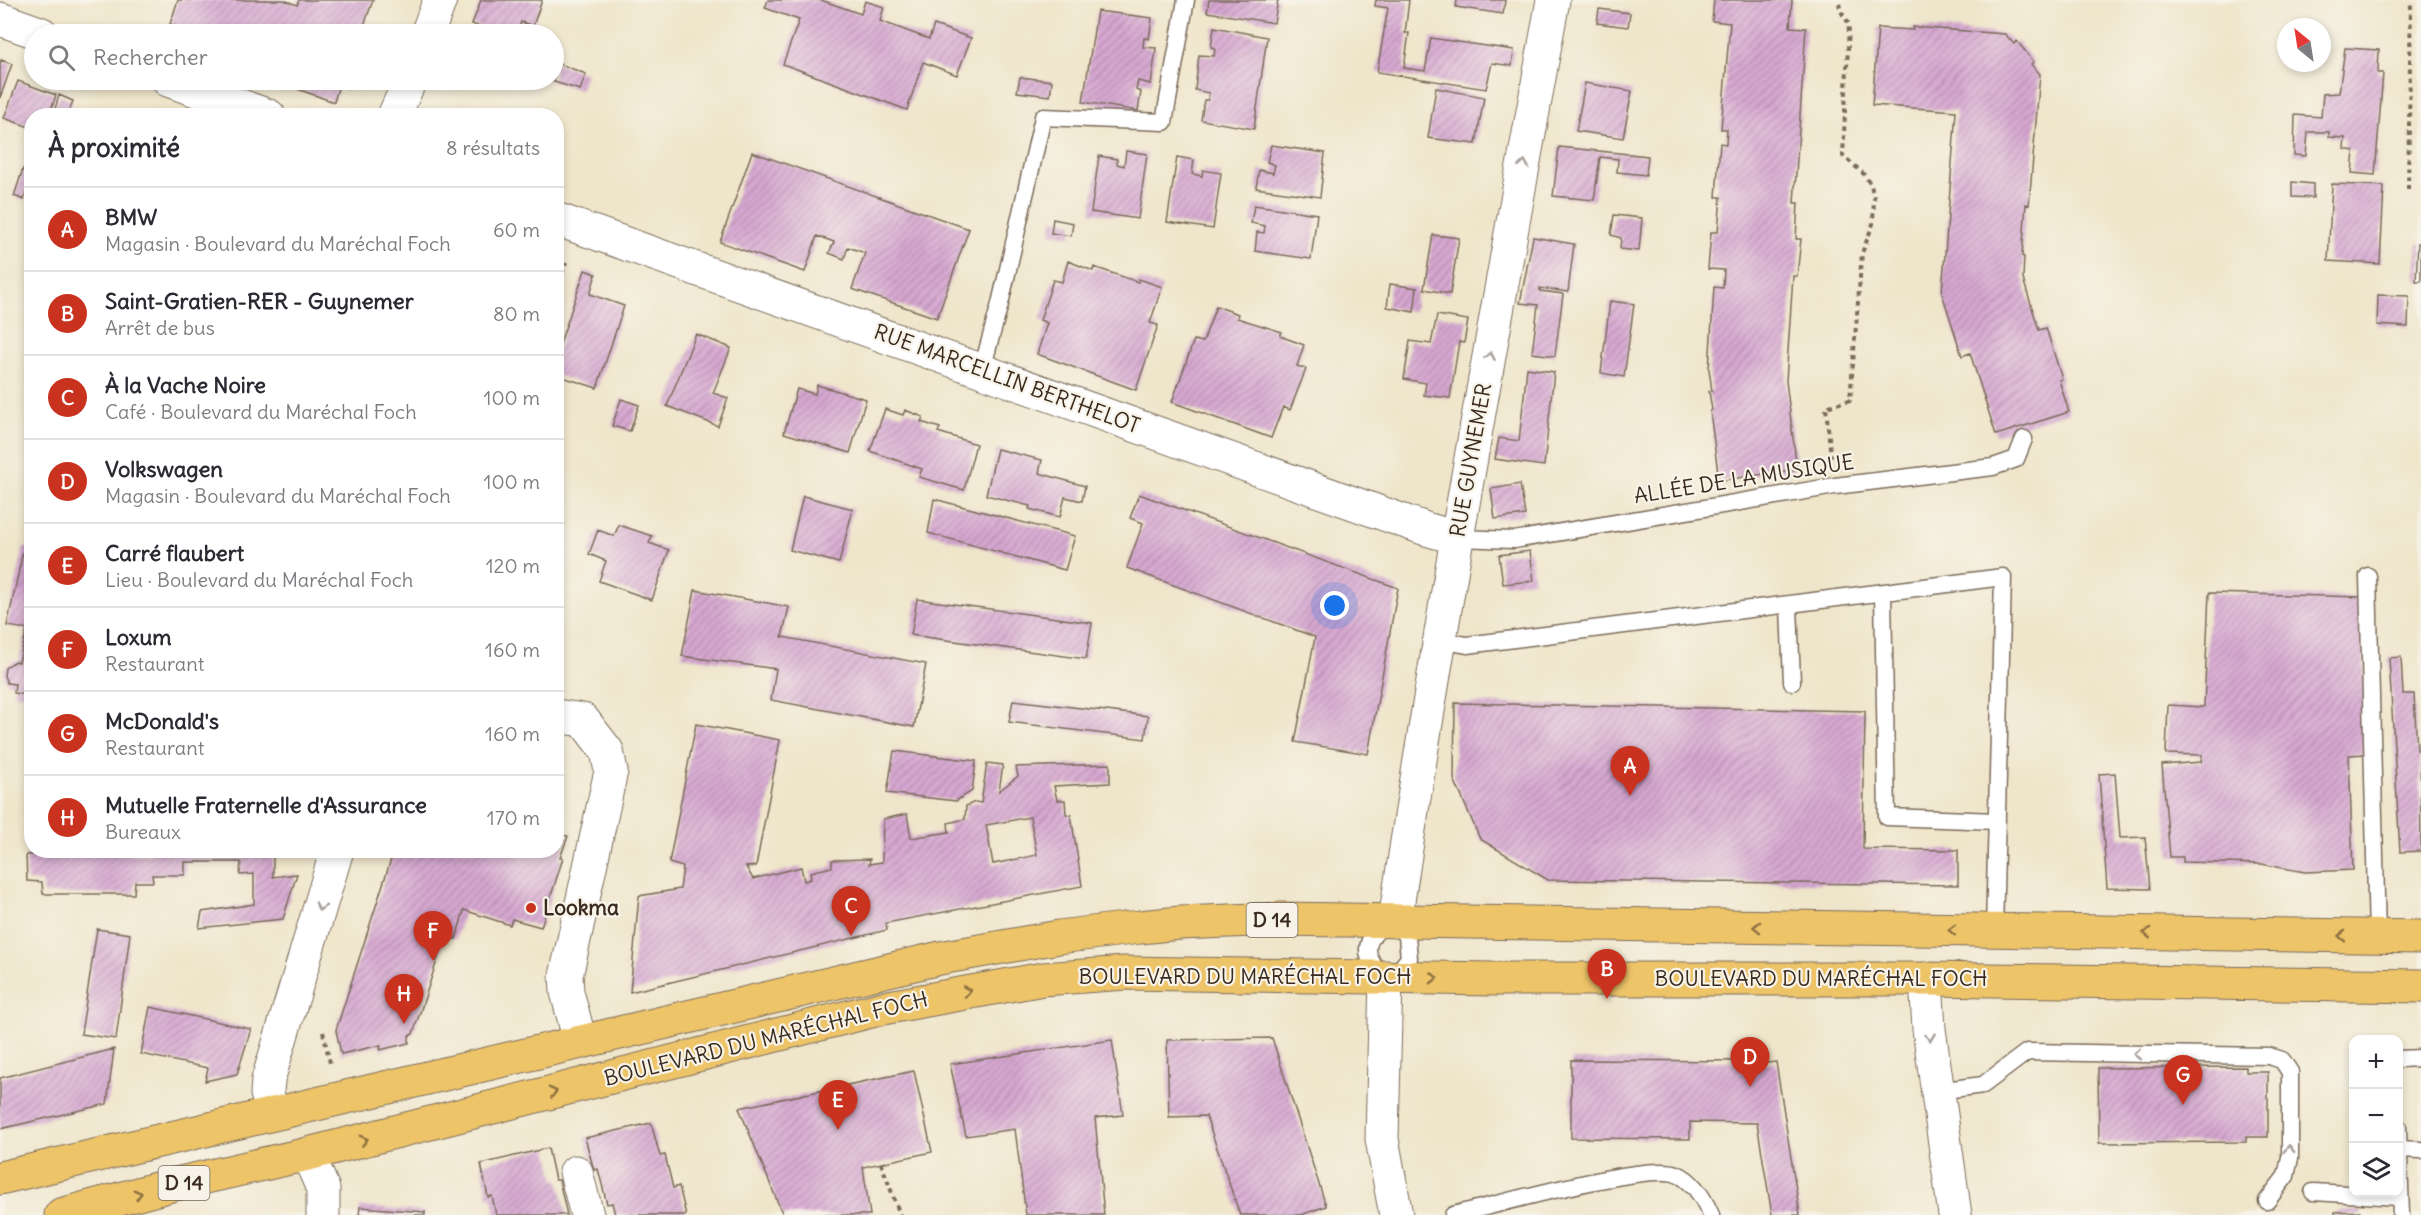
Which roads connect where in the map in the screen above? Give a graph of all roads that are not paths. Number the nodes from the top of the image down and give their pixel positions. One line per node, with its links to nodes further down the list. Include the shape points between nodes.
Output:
1 (440, 0): 5 (street)
2 (1186, 0): 12 (lane, via 1164,122 1043,117)
3 (1553, 0): 14 (street, RUE GUYNEMER, one-way to 3)
4 (0, 19): 6 (street)
5 (431, 24)
6 (24, 28)
7 (196, 90): 9 (street)
8 (406, 90): 10 (street)
9 (246, 108)
10 (398, 108)
11 (564, 222): 12 (street, RUE MARCELLIN BERTHELOT)
12 (982, 369): 14 (street, RUE MARCELLIN BERTHELOT)
13 (2024, 439): 14 (lane, ALLÉE DE LA MUSIQUE, via 2016,459 1994,467 1835,486 1514,540)
14 (1457, 538): 18 (street, RUE GUYNEMER)
15 (2368, 576): 25 (lane)
16 (1883, 593): 17 (lane); 21 (lane, via 1887,817); 21 (lane, via 2003,577)
17 (1789, 606): 18 (lane, via 1467,645); 19 (lane)
18 (1440, 640): 23 (street, RUE GUYNEMER)
19 (1792, 682)
20 (564, 717): 30 (street, via 583,720 607,752 611,771 566,976)
21 (1997, 822): 24 (lane)
22 (335, 858): 34 (street, one-way to 34, via 267,1080)
23 (1395, 921): 24 (main road, BOULEVARD DU MARÉCHAL FOCH / D 14, one-way to 23); 27 (lane, via 1407,936 1409,958 1397,973); 27 (lane, via 1375,931 1369,944 1372,965); 30 (main road, BOULEVARD DU MARÉCHAL FOCH / D 14, via 1200,922 1059,937 940,958)
24 (1994, 931): 25 (main road, BOULEVARD DU MARÉCHAL FOCH / D 14, one-way to 24)
25 (2377, 937): 26 (main road, BOULEVARD DU MARÉCHAL FOCH / D 14)
26 (2421, 937)
27 (1386, 977): 28 (main road, BOULEVARD DU MARÉCHAL FOCH, one-way to 28); 38 (main road, BOULEVARD DU MARÉCHAL FOCH, one-way to 27, via 883,1008 993,986 1125,973); 49 (street, via 1382,1139)
28 (1926, 979): 29 (main road, BOULEVARD DU MARÉCHAL FOCH); 33 (street, one-way to 33)
29 (2421, 986)
30 (580, 1041): 34 (main road, BOULEVARD DU MARÉCHAL FOCH / D 14)
31 (2421, 1058): 32 (lane)
32 (2403, 1059)
33 (1937, 1091): 45 (lane, one-way to 33, via 2286,1176 2290,1158 2290,1072 2282,1060 2269,1056 2027,1052 1983,1085); 52 (street)
34 (272, 1112): 35 (main road, BOULEVARD DU MARÉCHAL FOCH / D 14)
35 (147, 1143): 40 (main road, BOULEVARD DU MARÉCHAL FOCH / D 14); 41 (main road, BOULEVARD DU MARÉCHAL FOCH / D 14)
36 (2403, 1149): 37 (lane)
37 (2421, 1150)
38 (308, 1154): 46 (main road, BOULEVARD DU MARÉCHAL FOCH / D 14, one-way to 38); 47 (street, via 323,1189)
39 (576, 1172): 48 (street)
40 (0, 1178)
41 (0, 1185)
42 (2313, 1192): 43 (lane)
43 (2349, 1194)
44 (2399, 1197): 53 (lane)
45 (2267, 1201)
46 (61, 1215)
47 (322, 1215)
48 (587, 1215)
49 (1396, 1215)
50 (1453, 1215): 51 (lane, via 1638,1172 1676,1174 1693,1185)
51 (1711, 1215)
52 (1955, 1215)
53 (2400, 1215)

